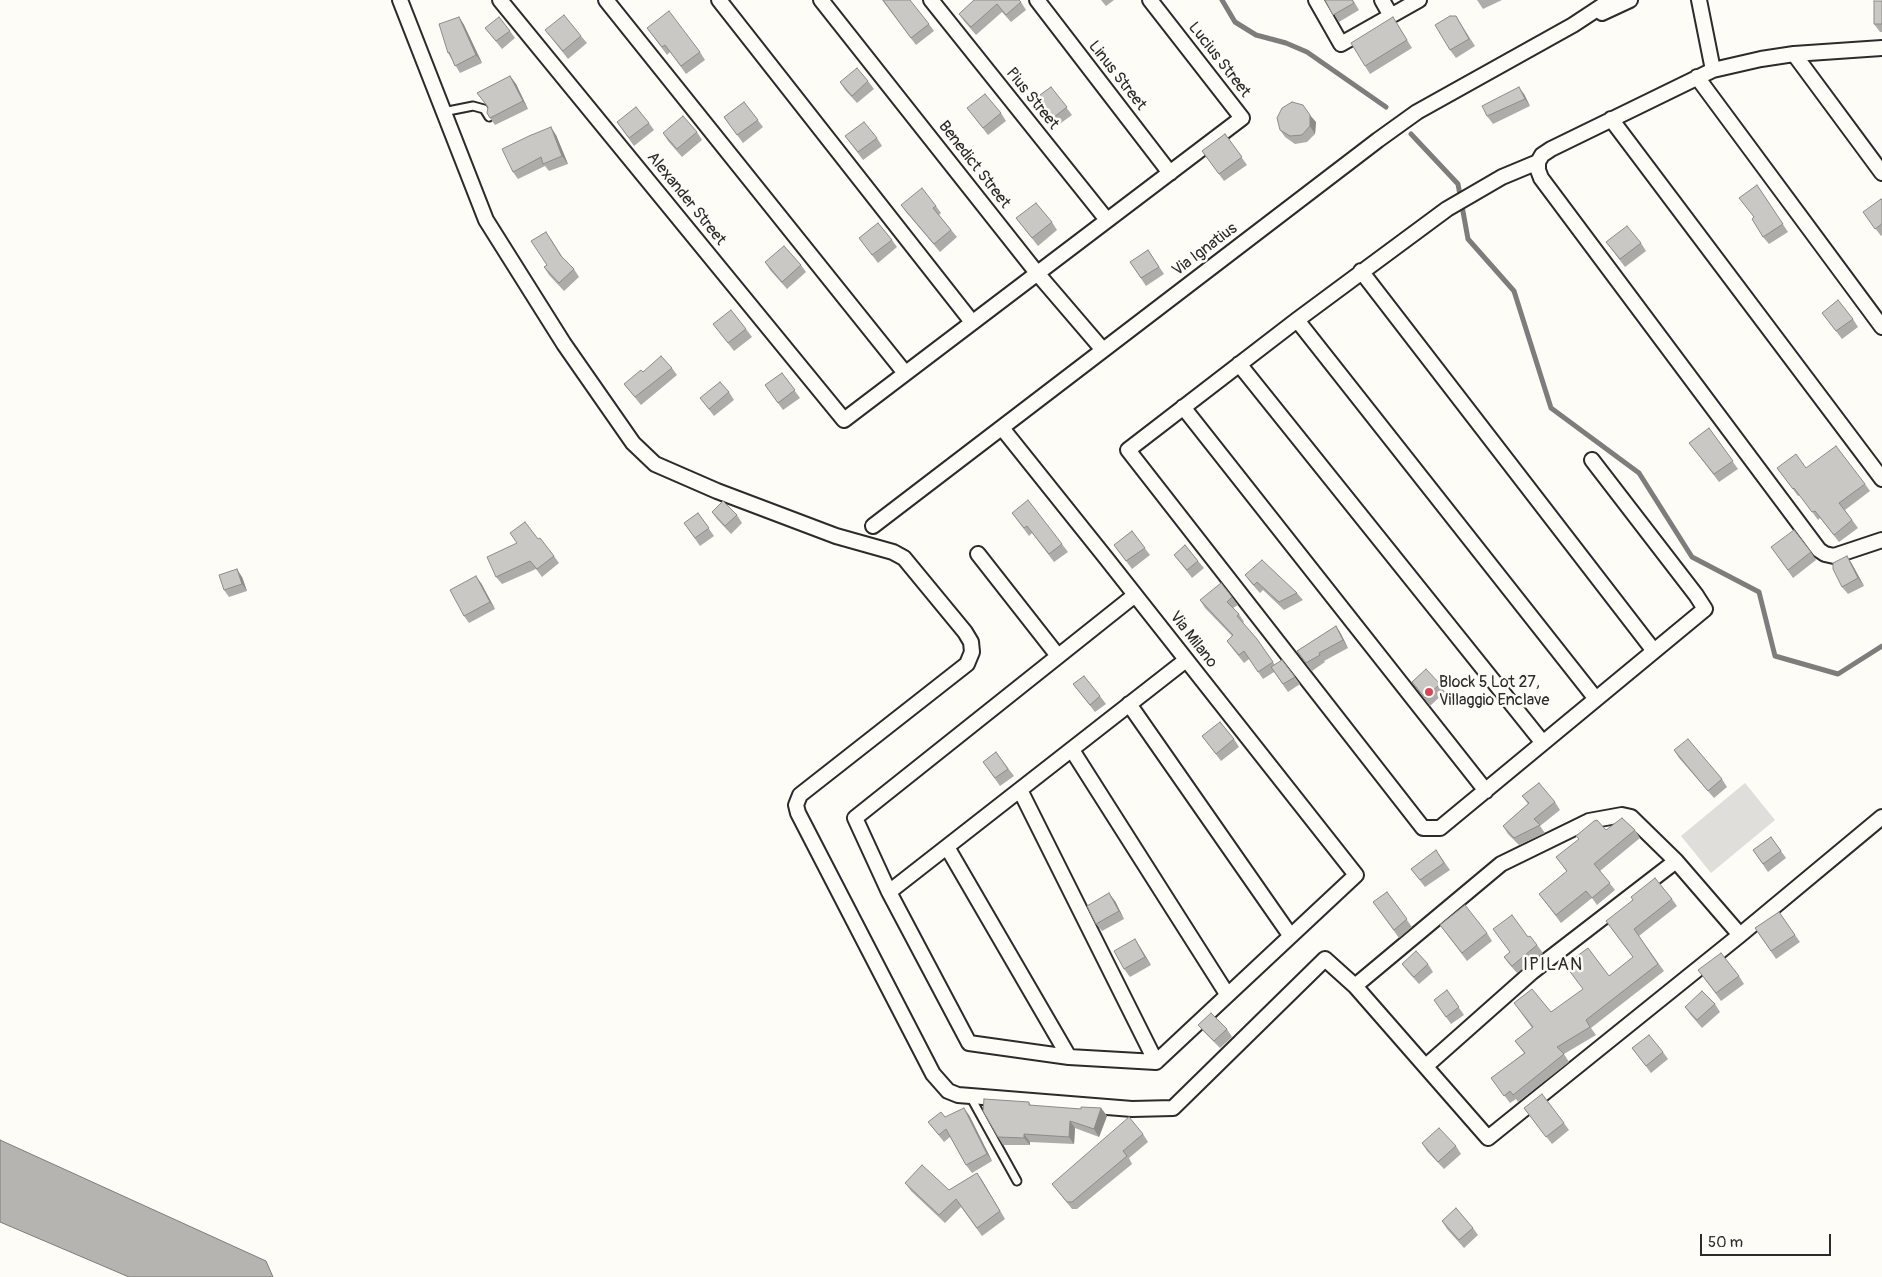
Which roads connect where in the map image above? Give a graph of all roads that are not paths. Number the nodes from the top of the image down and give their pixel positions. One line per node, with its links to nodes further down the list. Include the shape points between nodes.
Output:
1 (400, 0): 21 (street)
2 (500, 0): 35 (street, Alexander Street, via 844,420)
3 (606, 0): 35 (street)
4 (719, 0): 31 (street)
5 (821, 0): 29 (street, Benedict Street)
6 (930, 0): 27 (street, Pius Street)
7 (1037, 0): 25 (street, Linus Street)
8 (1150, 0): 25 (street, Lucius Street, via 1242,118)
9 (1316, 0): 15 (street, via 1341,44)
10 (1382, 0): 15 (street)
11 (1419, 0): 15 (street)
12 (1611, 0): 16 (street, Via Ignatius)
13 (1630, 0): 16 (street, Via Ignatius)
14 (1699, 0): 19 (street)
15 (1391, 16)
16 (1573, 25): 33 (street, Via Ignatius, via 1417,112)
17 (1882, 48): 18 (street)
18 (1794, 54): 19 (street); 26 (street)
19 (1713, 70): 20 (street)
20 (1697, 77): 23 (street); 32 (street)
21 (443, 112): 22 (lane, via 473,106 484,109); 64 (street, via 486,220 564,344 633,443 655,464 717,491 904,558 971,642 972,652 967,664 800,795 796,805 933,1074 948,1091)
22 (489, 117)
23 (1611, 119): 24 (street, via 1551,149); 39 (street)
24 (1538, 162): 28 (street, via 1502,177 1447,209); 41 (street, via 1541,178 1819,550 1834,556)
25 (1170, 172): 27 (street)
26 (1882, 173)
27 (1107, 220): 29 (street)
28 (1362, 271): 30 (street); 44 (street)
29 (1037, 273): 31 (street); 33 (street, Benedict Street)
30 (1297, 320): 34 (street); 47 (street)
31 (972, 322): 35 (street)
32 (1882, 327)
33 (1103, 350): 37 (street, Via Ignatius)
34 (1239, 364): 36 (street); 49 (street)
35 (905, 373)
36 (1183, 407): 52 (street); 52 (street, via 1128,450 1423,828 1440,828)
37 (1002, 428): 40 (street, Via Ignatius); 43 (street, Via Milano)
38 (1592, 460): 44 (street, via 1705,609)
39 (1882, 479)
40 (874, 526)
41 (1882, 540)
42 (978, 554): 45 (street)
43 (1135, 595): 45 (street); 46 (street, Via Milano)
44 (1654, 651): 47 (street)
45 (1058, 656): 56 (street, via 855,818)
46 (1186, 660): 48 (street); 57 (street, Via Milano, via 1356,875)
47 (1596, 699): 49 (street)
48 (1129, 704): 50 (street); 57 (street)
49 (1543, 743): 52 (street)
50 (1072, 750): 51 (street); 60 (street)
51 (1020, 790): 54 (street); 62 (street)
52 (1486, 790)
53 (1882, 817): 58 (street)
54 (947, 847): 56 (street); 61 (street)
55 (1676, 861): 58 (street); 59 (street, via 1631,817 1622,815 1589,821 1501,864); 63 (street, via 1532,972)
56 (889, 892): 61 (street, via 969,1043)
57 (1290, 935): 60 (street)
58 (1740, 935): 63 (street, via 1488,1138)
59 (1355, 986): 63 (street); 64 (street, via 1325,959 1173,1108 1132,1109)
60 (1227, 994): 62 (street)
61 (1069, 1057): 62 (street)
62 (1156, 1062)
63 (1426, 1066)
64 (970, 1096): 65 (lane)
65 (1017, 1180)

